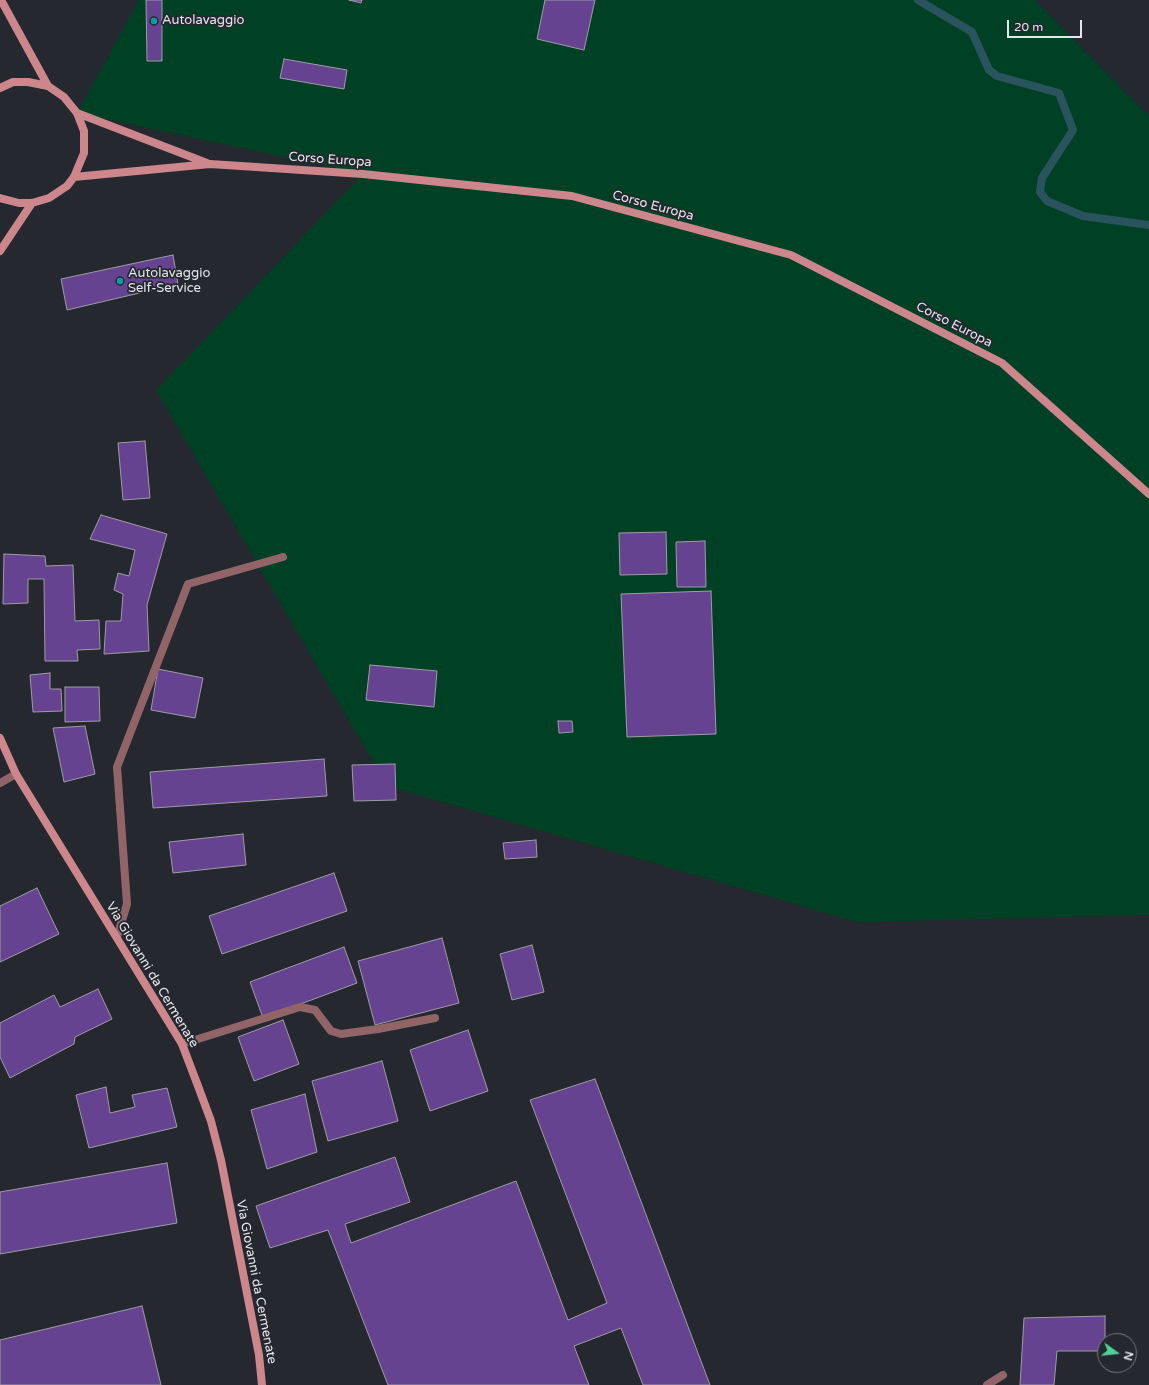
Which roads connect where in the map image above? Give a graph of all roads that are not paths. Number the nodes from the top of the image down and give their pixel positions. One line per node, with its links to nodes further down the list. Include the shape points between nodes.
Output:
1 (1, 0): 2 (main road)
2 (48, 86): 3 (main road, via 13,82); 4 (main road, via 64,97)
3 (0, 88)
4 (77, 113): 5 (main road); 6 (main road, via 84,132 84,153)
5 (210, 164): 6 (main road, Corso Europa); 10 (main road, Corso Europa, via 363,174 572,196 791,255 1002,363)
6 (74, 177): 8 (main road, via 67,186 49,198)
7 (0, 198): 8 (main road, via 19,203)
8 (32, 203): 9 (main road)
9 (0, 251)
10 (1149, 494)
11 (283, 557): 15 (street, via 188,584 117,767 127,904)
12 (0, 738): 13 (main road, Via Giovanni da Cermenate)
13 (16, 774): 14 (street); 15 (main road, Via Giovanni da Cermenate)
14 (0, 783)
15 (117, 937): 17 (main road, Via Giovanni da Cermenate)
16 (435, 1018): 17 (street, via 341,1034 331,1031 315,1010 300,1007)
17 (182, 1044): 19 (main road, Via Giovanni da Cermenate, via 208,1114 221,1160 259,1354)
18 (1004, 1375): 20 (street)
19 (262, 1385)
20 (987, 1385)

